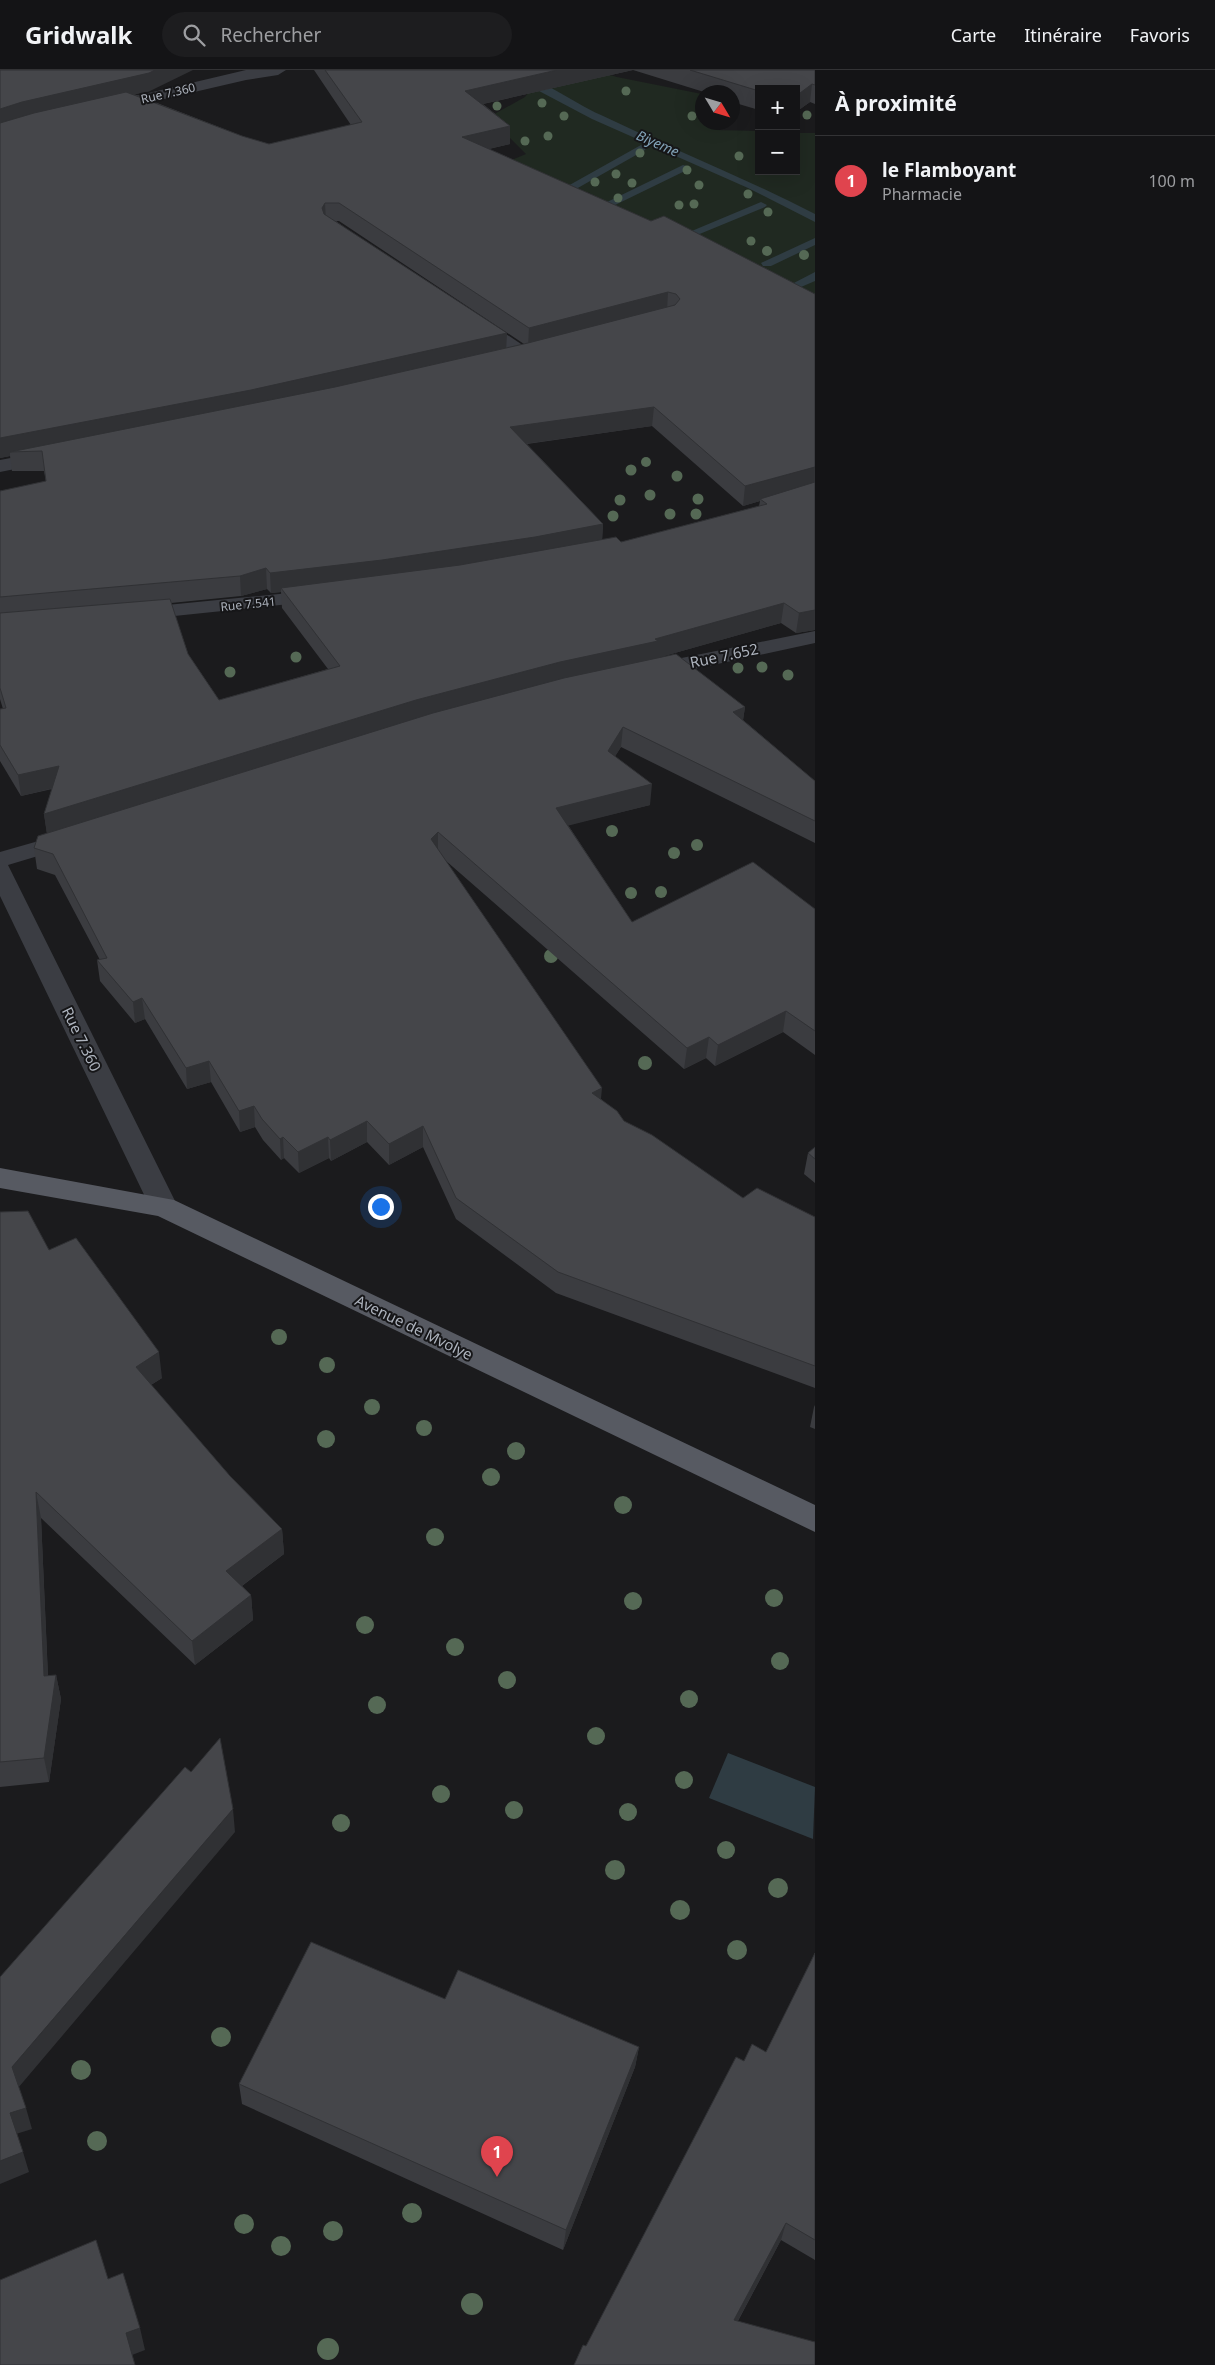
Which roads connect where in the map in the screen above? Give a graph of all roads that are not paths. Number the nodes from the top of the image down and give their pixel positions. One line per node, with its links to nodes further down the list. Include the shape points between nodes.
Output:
1 (278, 70): 2 (street, Rue 7.360)
2 (96, 110)
3 (462, 313): 4 (street, via 535,354)
4 (507, 360)
5 (66, 453): 6 (street)
6 (0, 466)
7 (342, 593): 8 (street, Rue 7.541)
8 (113, 616)
9 (815, 637): 10 (street, Rue 7.652)
10 (634, 675)
11 (90, 833): 12 (street)
12 (0, 860)
13 (0, 871): 15 (street, Rue 7.360)
14 (0, 1178): 15 (main road, Avenue de Mvolye)
15 (164, 1207): 16 (main road, Avenue de Mvolye)
16 (815, 1518)

